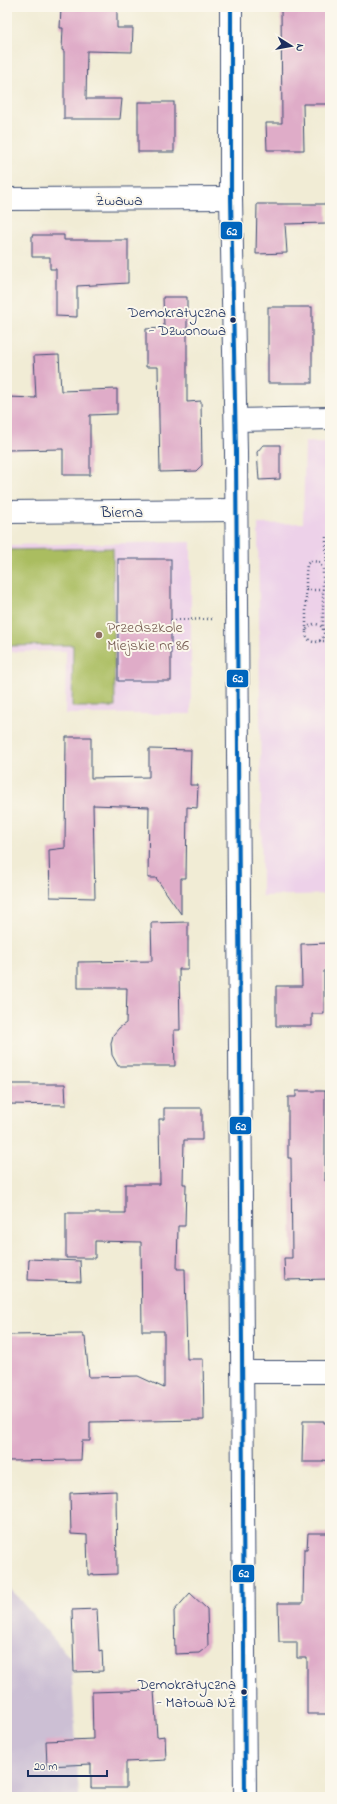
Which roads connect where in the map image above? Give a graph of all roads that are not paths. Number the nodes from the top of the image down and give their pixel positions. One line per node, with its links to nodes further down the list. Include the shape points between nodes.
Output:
1 (231, 7): 2 (street)
2 (231, 198): 3 (street, Żwawa); 5 (street)
3 (7, 199)
4 (330, 418): 5 (street)
5 (236, 420): 6 (street)
6 (236, 510): 7 (street, Bierna); 8 (street)
7 (7, 512)
8 (242, 1372): 9 (street); 10 (street)
9 (330, 1372)
10 (245, 1797)

